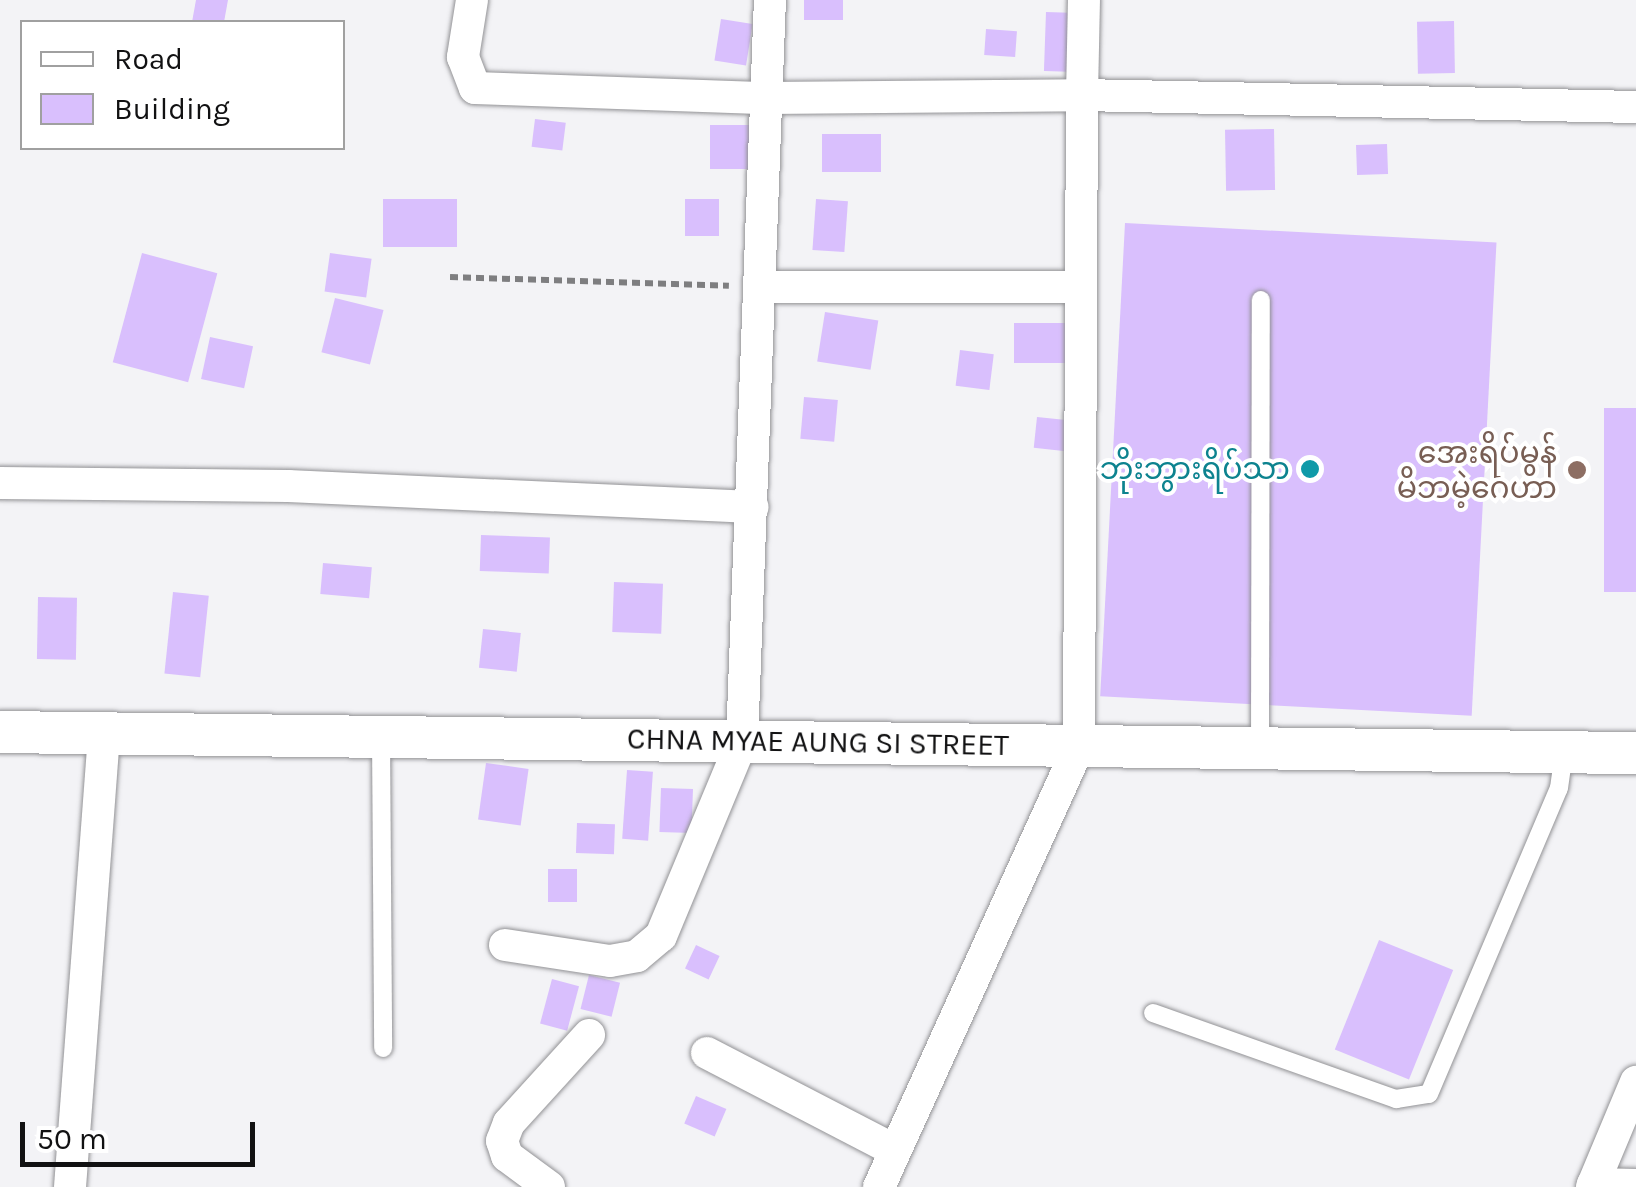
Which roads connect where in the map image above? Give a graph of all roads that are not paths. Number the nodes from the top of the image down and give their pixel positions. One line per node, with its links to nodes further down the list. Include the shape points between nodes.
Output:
1 (472, 0): 5 (street, via 463,57 476,88)
2 (770, 0): 5 (street)
3 (1084, 0): 4 (street)
4 (1082, 95): 5 (street); 6 (street); 8 (street)
5 (767, 98): 7 (street)
6 (1636, 107)
7 (763, 287): 8 (street); 11 (street)
8 (1081, 288): 16 (street)
9 (1261, 300): 17 (lane)
10 (0, 483): 11 (street, via 288,486)
11 (753, 507): 15 (street)
12 (0, 732): 13 (street, CHNA MYAE AUNG SI STREET)
13 (104, 733): 14 (street, CHNA MYAE AUNG SI STREET); 29 (street)
14 (381, 735): 15 (street, CHNA MYAE AUNG SI STREET); 23 (lane)
15 (742, 741): 16 (street, CHNA MYAE AUNG SI STREET); 20 (street, via 661,936 637,956 610,961)
16 (1079, 746): 17 (street, CHNA MYAE AUNG SI STREET); 26 (street)
17 (1260, 748): 18 (street, CHNA MYAE AUNG SI STREET)
18 (1564, 752): 19 (street, CHNA MYAE AUNG SI STREET); 21 (lane, via 1559,788 1429,1094 1396,1099)
19 (1636, 752)
20 (505, 945)
21 (1153, 1012)
22 (589, 1035): 30 (street, via 509,1123 502,1141 507,1156)
23 (383, 1048)
24 (707, 1053): 26 (street)
25 (1636, 1082): 27 (street)
26 (894, 1150): 31 (street)
27 (1592, 1185): 28 (street)
28 (1636, 1185)
29 (70, 1187)
30 (549, 1187)
31 (879, 1187)

